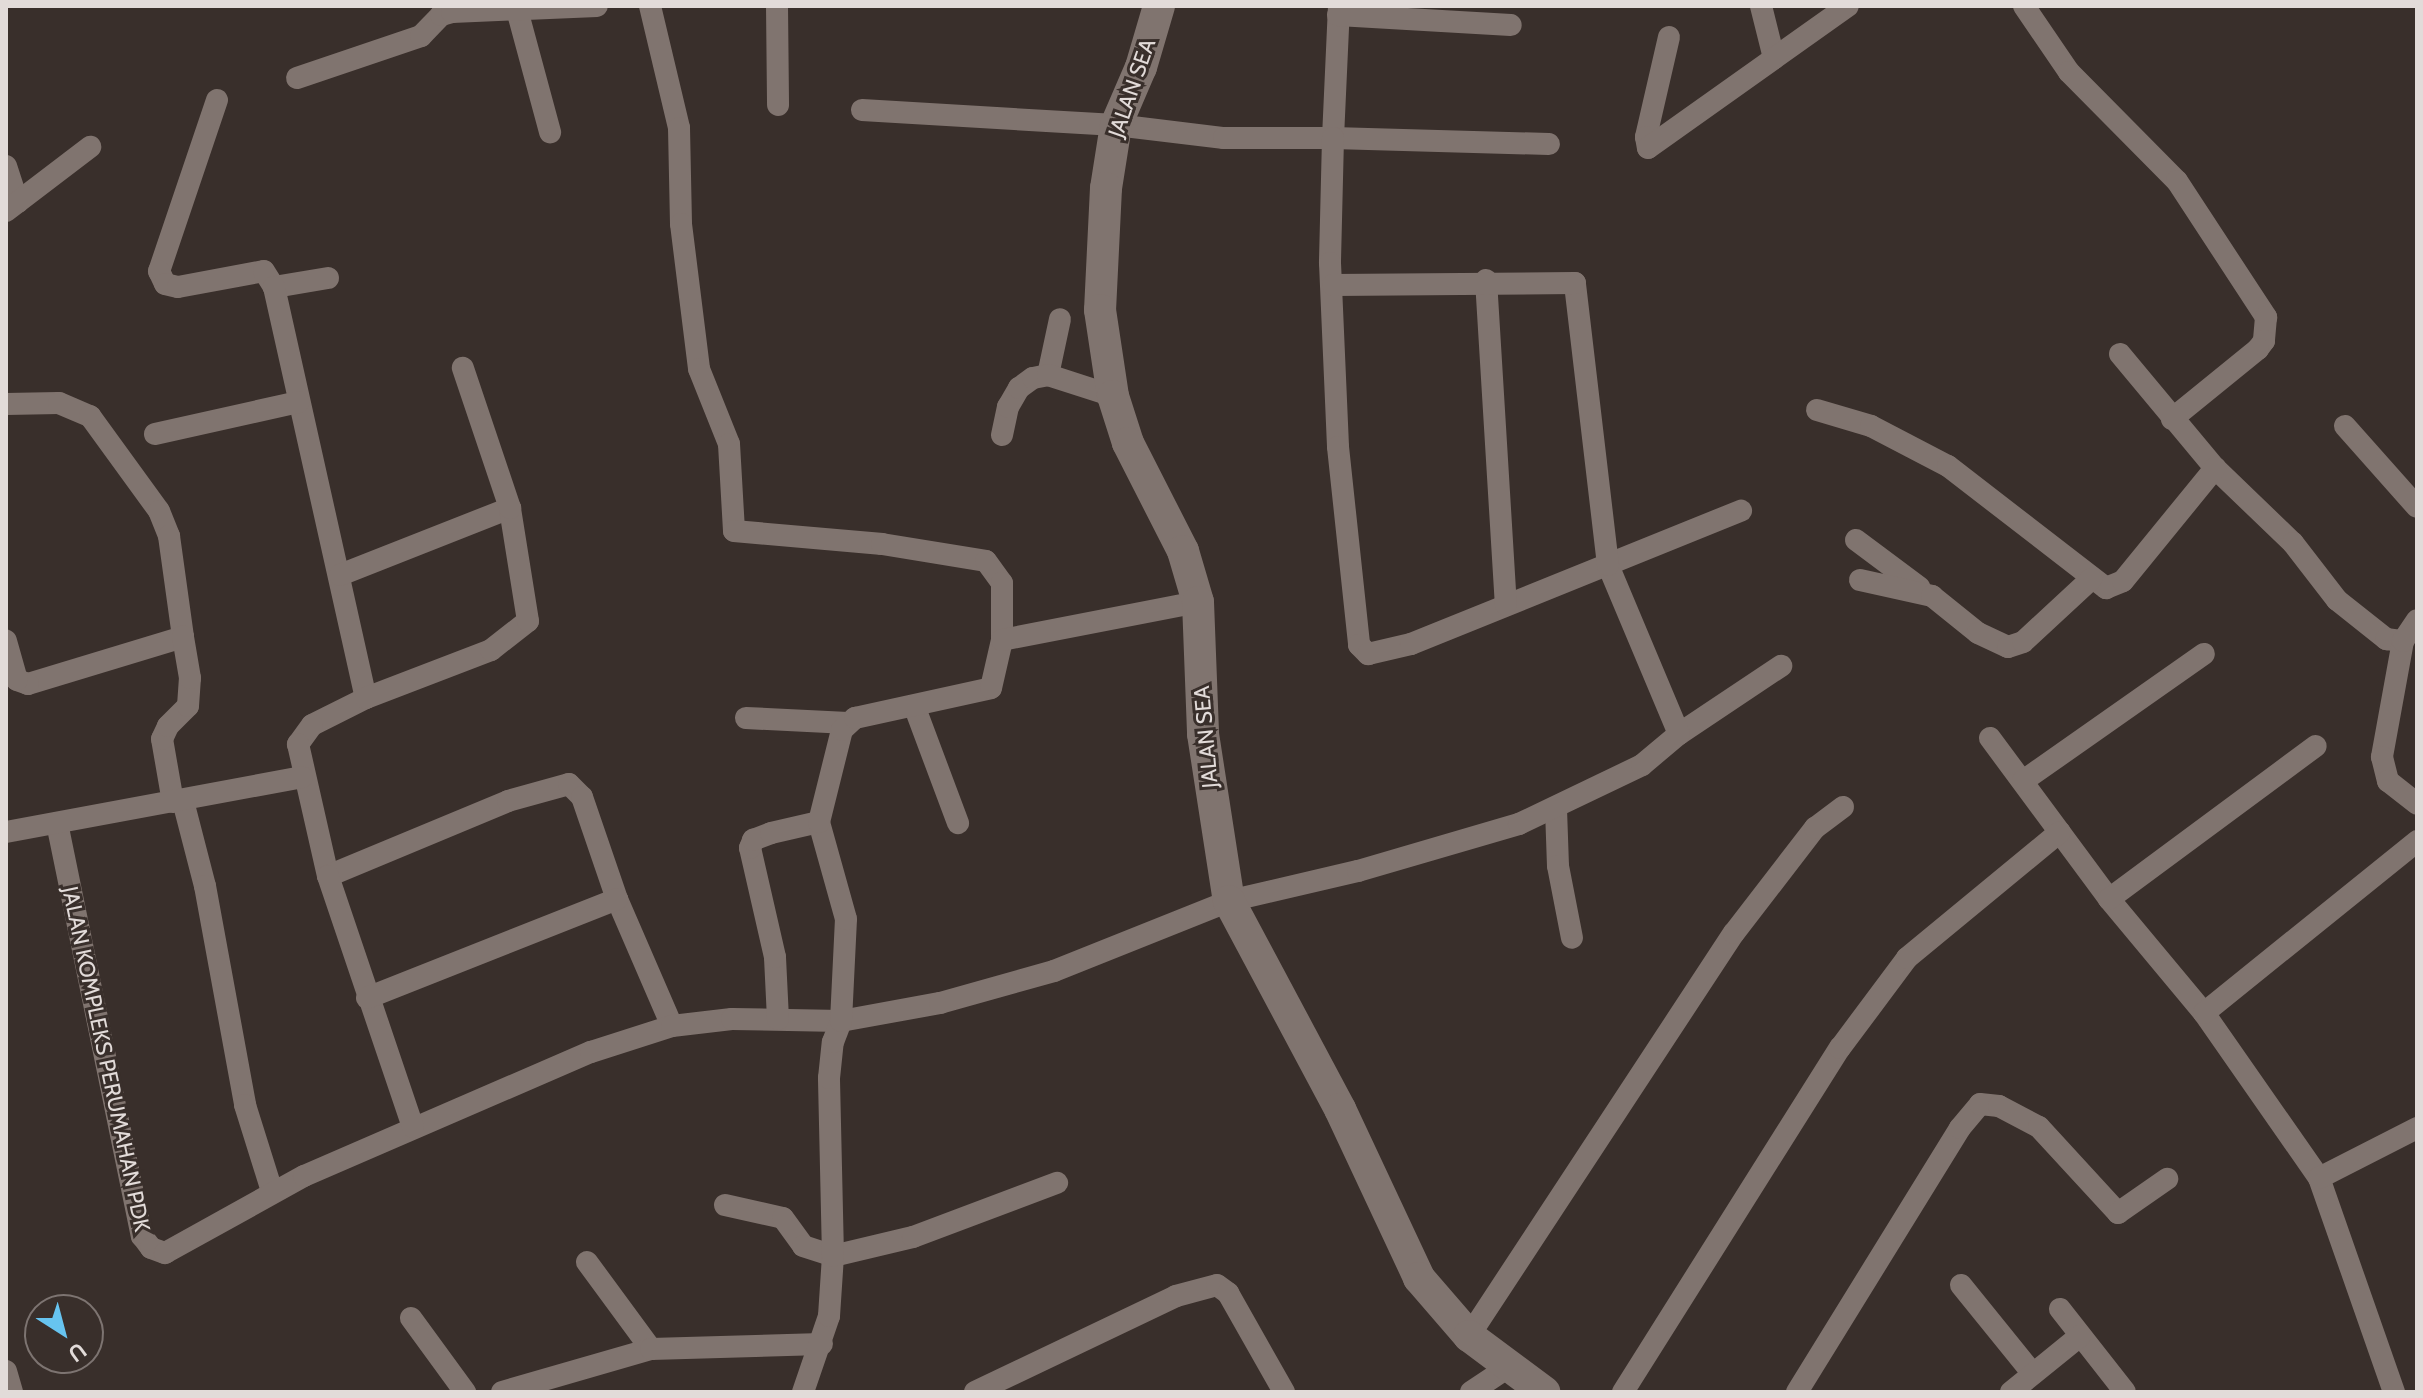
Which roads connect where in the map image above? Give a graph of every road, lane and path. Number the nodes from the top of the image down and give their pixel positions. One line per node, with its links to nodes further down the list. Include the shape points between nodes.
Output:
1 (597, 6): 8 (street)
2 (650, 6): 54 (street, via 679,128 681,224 699,369 729,444 734,531 882,544 986,561 1002,583)
3 (777, 6): 15 (street)
4 (1159, 6): 17 (main road, JALAN SEA)
5 (1761, 6): 12 (street)
6 (1848, 6): 12 (street)
7 (2024, 6): 36 (street, via 2069,72 2177,181 2266,317 2258,349)
8 (516, 9): 13 (street, via 441,15 421,36); 18 (street)
9 (1339, 11): 10 (street); 19 (street)
10 (1511, 25)
11 (1669, 37): 12 (street, via 1646,137 1648,148)
12 (1774, 58)
13 (297, 78)
14 (217, 100): 27 (street, via 159,271 165,284 178,287 264,271)
15 (778, 105)
16 (862, 110): 17 (street)
17 (1116, 125): 19 (street, via 1224,138); 32 (main road, JALAN SEA, via 1106,188 1100,310)
18 (550, 132)
19 (1333, 138): 20 (street); 26 (street)
20 (1549, 144)
21 (90, 147): 23 (street)
22 (6, 166): 23 (street)
23 (12, 206)
24 (328, 278): 27 (street)
25 (1486, 280): 26 (street); 45 (street, via 1575,283); 51 (street)
26 (1333, 285): 51 (street, via 1338,447 1359,645 1368,654 1378,654)
27 (274, 287): 33 (street)
28 (1060, 319): 31 (street)
29 (2120, 354): 36 (street)
30 (463, 368): 42 (street)
31 (1048, 375): 32 (street); 39 (street, via 1019,388)
32 (1113, 396): 50 (main road, JALAN SEA, via 1133,455 1183,551)
33 (298, 402): 38 (street); 46 (street)
34 (6, 404): 53 (street, via 59,403 90,416 159,511 169,536)
35 (1817, 410): 47 (street, via 1871,426 1948,466 1990,493)
36 (2172, 419): 40 (street)
37 (2345, 426): 41 (street)
38 (155, 434)
39 (1002, 435)
40 (2215, 468): 47 (street, via 2123,581 2106,588); 56 (street, via 2293,543 2337,600 2386,639)
41 (2417, 507)
42 (510, 508): 46 (street); 59 (street, via 528,621 491,650)
43 (1741, 511): 45 (street)
44 (1856, 540): 49 (street)
45 (1608, 565): 51 (street); 63 (street)
46 (340, 575): 59 (street)
47 (2091, 579): 49 (street, via 2023,642 2008,647 1978,633)
48 (1860, 580): 49 (street)
49 (1932, 596)
50 (1198, 602): 54 (street); 81 (main road, JALAN SEA, via 1203,734)
51 (1506, 604)
52 (2417, 620): 56 (street)
53 (183, 637): 55 (street, via 28,684 17,680); 68 (street, via 188,706 162,739)
54 (1002, 640): 60 (street, via 991,688)
55 (6, 641)
56 (2403, 641): 69 (street, via 2382,757 2388,781)
57 (2204, 654): 67 (street)
58 (1781, 666): 63 (street, JALAN KOMPLEKS PERUMAHAN PDK)
59 (366, 698): 66 (street, via 303,734 298,744)
60 (915, 708): 62 (street); 74 (street)
61 (746, 718): 62 (street)
62 (848, 723): 72 (street)
63 (1679, 734): 71 (street, JALAN KOMPLEKS PERUMAHAN PDK, via 1642,765)
64 (1990, 738): 67 (street)
65 (2316, 746): 80 (street)
66 (302, 777): 68 (street); 78 (street)
67 (2023, 781): 76 (street)
68 (178, 802): 73 (street); 93 (street, via 205,886 245,1105)
69 (2417, 804)
70 (1843, 807): 100 (street, via 1815,828 1734,933)
71 (1556, 809): 81 (street, JALAN KOMPLEKS PERUMAHAN PDK, via 1404,859); 82 (street, via 1558,866)
72 (819, 822): 85 (street, via 771,833 753,840 750,848 775,957); 86 (street, via 846,919)
73 (57, 823): 75 (street); 93 (street, JALAN KOMPLEKS PERUMAHAN PDK, via 120,1141 146,1244 159,1252 177,1250)
74 (958, 823)
75 (6, 832)
76 (2060, 832): 80 (street); 115 (street, via 1907,958 1840,1048)
77 (2417, 841): 84 (street)
78 (328, 876): 79 (street, via 563,782 582,797); 83 (street)
79 (617, 899): 83 (street); 87 (street)
80 (2109, 899): 84 (street)
81 (1229, 901): 86 (street, JALAN KOMPLEKS PERUMAHAN PDK, via 1054,971 940,1003); 100 (main road, JALAN SEA, via 1340,1109 1419,1278)
82 (1572, 938)
83 (367, 998): 88 (street)
84 (2204, 1013): 90 (street)
85 (778, 1019): 86 (street, JALAN KOMPLEKS PERUMAHAN PDK); 87 (street, JALAN KOMPLEKS PERUMAHAN PDK)
86 (841, 1021): 95 (street, via 829,1078)
87 (672, 1026): 88 (street, JALAN KOMPLEKS PERUMAHAN PDK, via 505,1084)
88 (413, 1127): 93 (street, JALAN KOMPLEKS PERUMAHAN PDK)
89 (2417, 1128): 90 (street)
90 (2319, 1178): 119 (street)
91 (2167, 1179): 116 (street, via 2118,1213 2039,1127 1999,1106 1980,1104 1960,1128)
92 (1057, 1183): 95 (street, via 940,1228)
93 (272, 1191)
94 (725, 1205): 95 (street, via 783,1218 803,1246)
95 (833, 1256): 102 (street)
96 (587, 1262): 103 (street)
97 (1961, 1285): 106 (street)
98 (2060, 1309): 101 (street)
99 (411, 1318): 109 (street)
100 (1469, 1336): 104 (main road, JALAN SEA)
101 (2080, 1336): 106 (street); 118 (street)
102 (822, 1344): 103 (street); 111 (street)
103 (651, 1349): 110 (street)
104 (1507, 1368): 113 (street); 114 (main road, JALAN SEA)
105 (6, 1371): 108 (street)
106 (2033, 1374): 117 (street)
107 (1277, 1390): 112 (street, via 1228,1293 1217,1285 1176,1296)
108 (12, 1392)
109 (465, 1392)
110 (502, 1392)
111 (803, 1392)
112 (975, 1392)
113 (1471, 1392)
114 (1544, 1392)
115 (1623, 1392)
116 (1798, 1392)
117 (2011, 1392)
118 (2125, 1392)
119 (2394, 1392)

